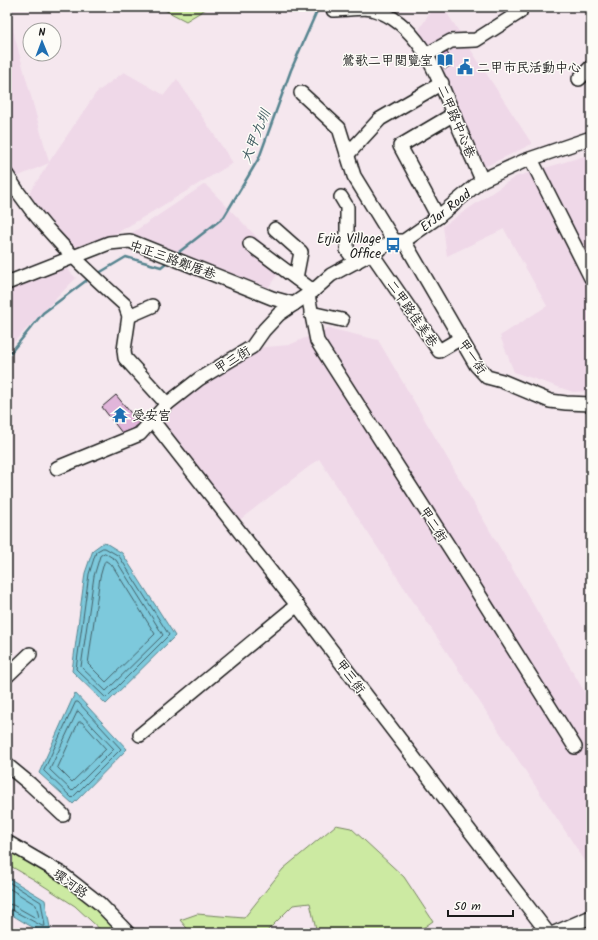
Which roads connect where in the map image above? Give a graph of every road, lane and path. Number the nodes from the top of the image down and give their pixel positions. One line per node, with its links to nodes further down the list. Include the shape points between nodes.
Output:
1 (519, 7): 3 (street, via 520,12 476,40 451,41)
2 (333, 10): 3 (street, 二甲路中心巷, via 371,9 396,20)
3 (426, 55): 6 (street, 二甲路中心巷)
4 (591, 67): 5 (street)
5 (579, 79)
6 (442, 83): 8 (street, 二甲路中心巷); 10 (street, via 380,119)
7 (301, 93): 10 (street, 甲一街, via 338,128)
8 (454, 114): 13 (street, 二甲路中心巷); 15 (street, via 400,146)
9 (591, 138): 11 (street, ErJar Road)
10 (347, 155): 17 (street, 甲一街, via 354,176)
11 (531, 159): 13 (street, ErJar Road); 23 (street)
12 (7, 175): 20 (street, via 20,196)
13 (482, 180): 15 (street, ErJar Road)
14 (341, 198): 21 (street, via 347,207 347,250)
15 (438, 217): 17 (street, ErJar Road)
16 (275, 229): 22 (street, via 300,252)
17 (399, 241): 19 (street, ErJar Road); 31 (street, 甲一街)
18 (250, 244): 22 (street)
19 (372, 254): 21 (street, ErJar Road); 31 (street, 二甲路佳美巷, via 439,351)
20 (72, 257): 24 (street, 中正三路鄭厝巷); 26 (street, 中正三路鄭厝巷, via 109,243 130,241 272,298); 29 (street, via 125,306)
21 (356, 262): 25 (street, ErJar Road, via 331,275)
22 (296, 278): 25 (street)
23 (591, 278)
24 (7, 283)
25 (310, 293): 26 (street, 甲三街); 28 (street, 甲二街)
26 (294, 304): 32 (street, 甲三街, via 279,314 252,347 199,379)
27 (152, 306): 29 (street)
28 (311, 313): 30 (street); 40 (street, 甲二街, via 317,341)
29 (129, 316): 32 (street, via 125,358)
30 (342, 320)
31 (461, 338): 33 (street, 甲一街, via 476,365 487,377 550,401)
32 (167, 404): 34 (street, 甲三街)
33 (591, 404)
34 (152, 420): 35 (street, 甲三街, via 140,434); 36 (street, 甲三街)
35 (57, 468)
36 (297, 605): 39 (street); 46 (street, 甲三街)
37 (30, 654): 38 (street)
38 (7, 676)
39 (140, 735)
40 (575, 747)
41 (7, 765): 42 (street)
42 (63, 815)
43 (7, 842): 45 (street, 環河路, via 62,874 99,903)
44 (591, 917): 47 (street)
45 (128, 933)
46 (548, 933)
47 (554, 933)

